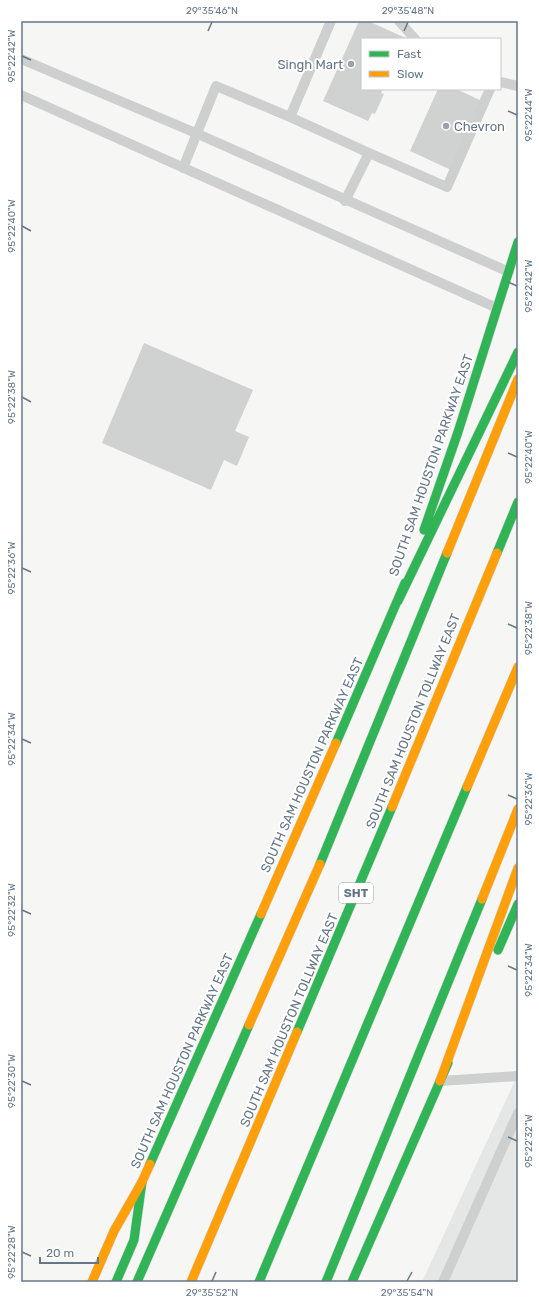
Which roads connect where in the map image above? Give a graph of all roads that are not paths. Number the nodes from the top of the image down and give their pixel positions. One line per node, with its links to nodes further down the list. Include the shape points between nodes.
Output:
1 (331, 21): 9 (lane)
2 (399, 21): 3 (lane)
3 (414, 38)
4 (21, 59): 10 (lane)
5 (501, 82): 6 (lane)
6 (518, 86)
7 (490, 90): 11 (lane, via 447,187)
8 (21, 95): 12 (lane)
9 (290, 117): 10 (lane, via 216,86); 11 (lane)
10 (198, 134): 12 (lane); 13 (lane)
11 (369, 153): 13 (lane)
12 (183, 168): 16 (lane)
13 (345, 201): 15 (lane)
14 (518, 242): 15 (main road, SOUTH SAM HOUSTON PARKWAY EAST)
15 (509, 272): 16 (main road, SOUTH SAM HOUSTON PARKWAY EAST)
16 (497, 308): 20 (main road, SOUTH SAM HOUSTON PARKWAY EAST, via 458,432)
17 (518, 352): 20 (main road)
18 (518, 379): 31 (main road, via 342,813)
19 (518, 502): 32 (main road, SOUTH SAM HOUSTON TOLLWAY EAST / SHT)
20 (398, 601): 28 (main road, SOUTH SAM HOUSTON PARKWAY EAST)
21 (518, 667): 33 (main road)
22 (518, 809): 34 (main road)
23 (518, 868): 26 (main road)
24 (518, 904): 26 (main road)
25 (518, 1076): 26 (lane)
26 (440, 1081): 35 (main road)
27 (518, 1112): 36 (lane)
28 (142, 1182): 29 (main road, SOUTH SAM HOUSTON PARKWAY EAST, via 114,1231); 30 (main road, via 134,1240)
29 (92, 1282)
30 (116, 1282)
31 (137, 1282)
32 (191, 1282)
33 (259, 1282)
34 (326, 1282)
35 (352, 1282)
36 (443, 1282)

